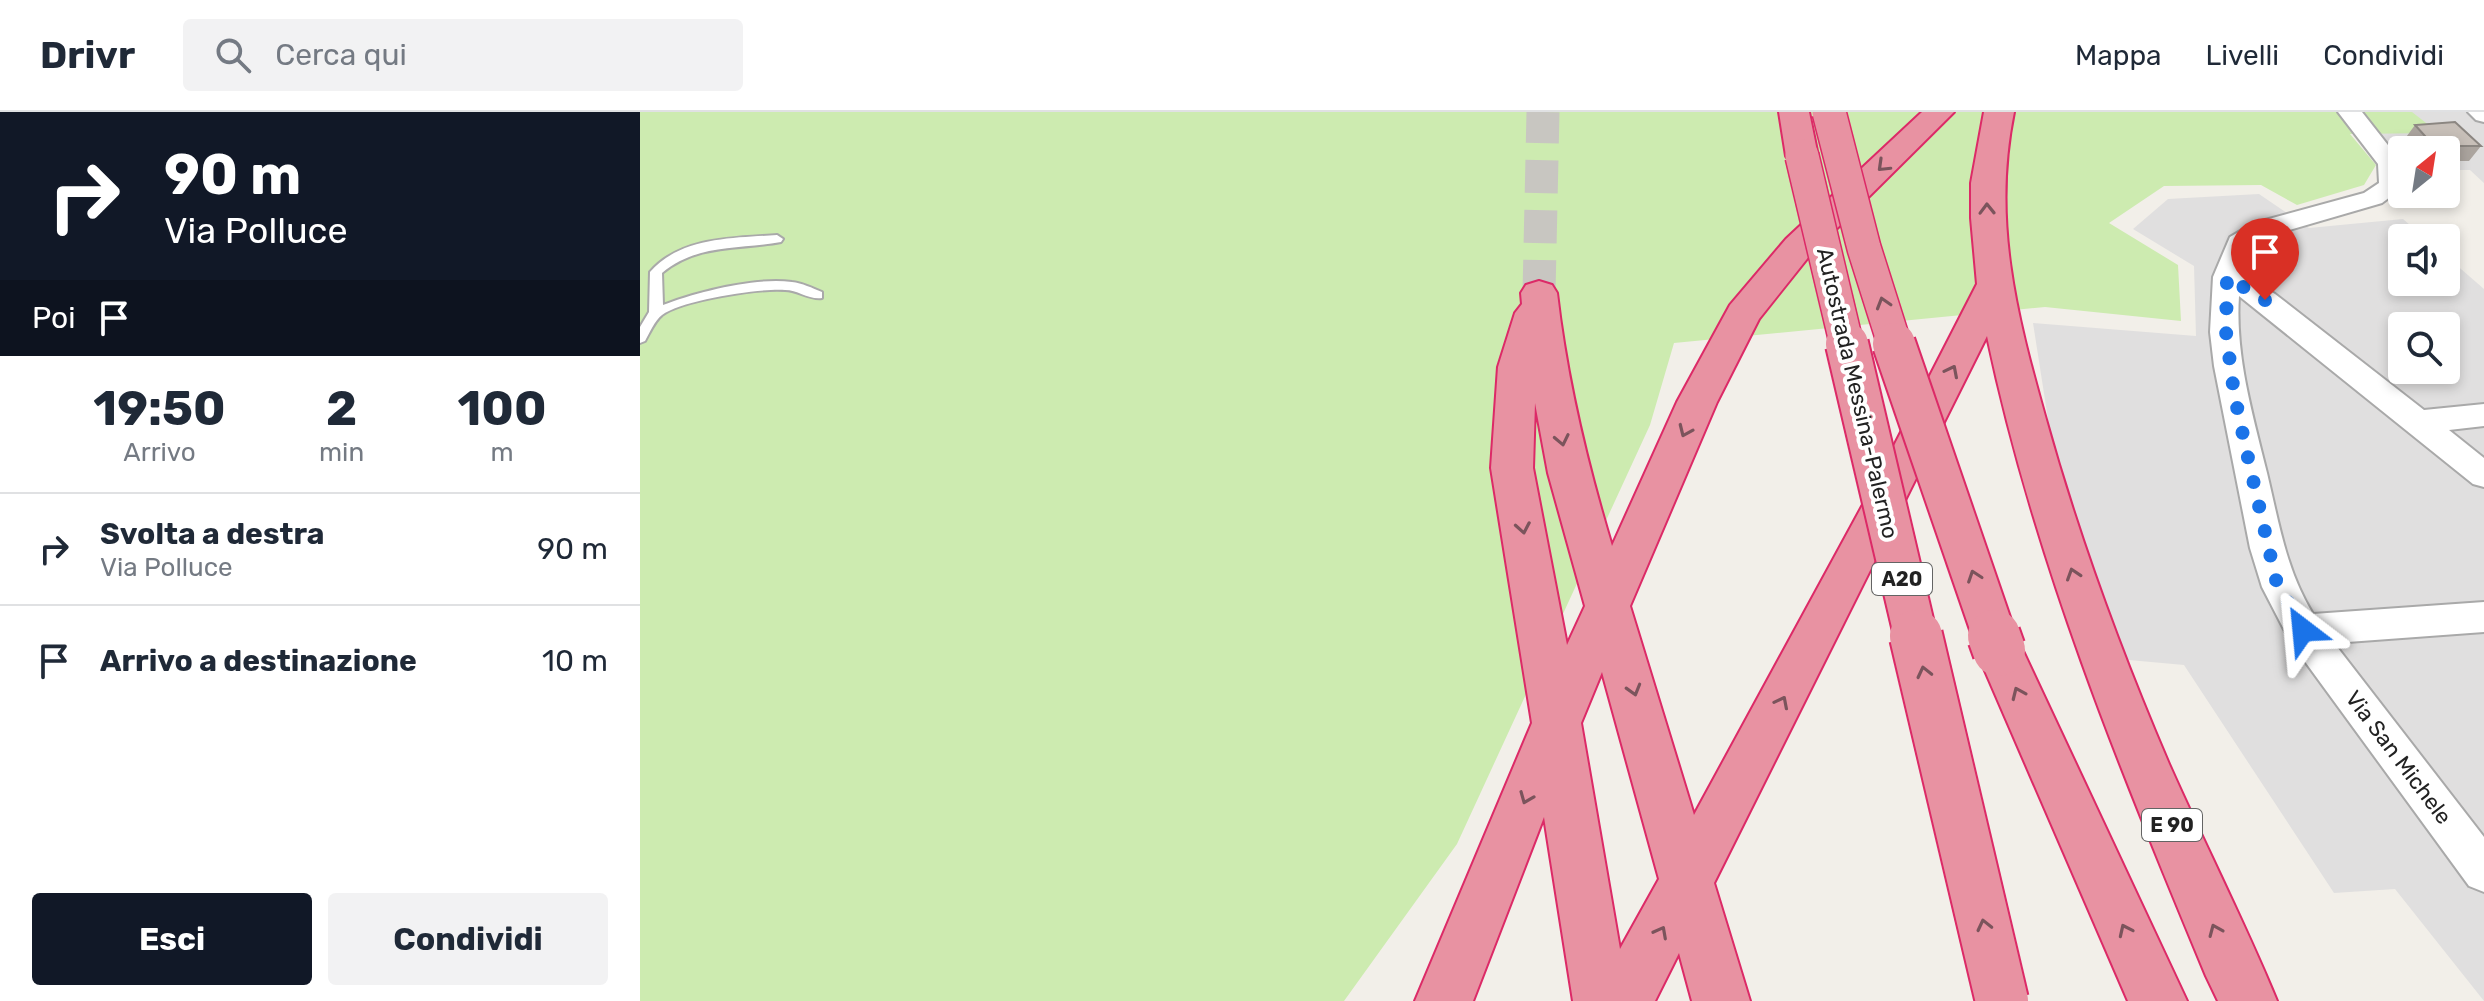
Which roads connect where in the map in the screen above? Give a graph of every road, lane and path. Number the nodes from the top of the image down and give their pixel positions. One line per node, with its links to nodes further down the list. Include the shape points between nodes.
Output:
1 (1794, 112): 24 (highway, Autostrada Messina-Palermo / A20, one-way to 1, bridge)
2 (1829, 112): 25 (highway, one-way to 2, bridge, via 1999,650 1898,351)
3 (1939, 112): 20 (highway, one-way to 20, via 1787,259 1743,314 1541,758)
4 (1999, 112): 8 (highway, one-way to 4, via 1987,178)
5 (2350, 112): 7 (street, Via San Michele, via 2390,163 2390,187 2373,198 2247,236 2234,253)
6 (777, 239): 11 (lane, via 693,248 671,256 656,272)
7 (2227, 277): 15 (street, via 2265,300); 18 (street, Via San Michele, via 2224,316 2251,470 2276,580)
8 (1993, 287): 22 (highway, one-way to 8, bridge); 26 (highway, E 90, one-way to 8, via 2098,648 2038,466)
9 (1539, 293): 13 (highway)
10 (817, 295): 11 (lane, via 779,285 699,296)
11 (656, 312): 12 (lane)
12 (640, 338)
13 (1532, 365): 21 (highway, one-way to 21, via 1512,468); 23 (highway, one-way to 23, via 1624,655)
14 (2484, 415): 15 (street)
15 (2419, 422): 16 (street)
16 (2484, 475)
17 (2484, 617): 18 (street)
18 (2303, 630): 19 (street, Via San Michele)
19 (2484, 871)
20 (1444, 1001)
21 (1602, 1001)
22 (1624, 1001)
23 (1721, 1001)
24 (2002, 1001)
25 (2158, 1001)
26 (2248, 1001)

